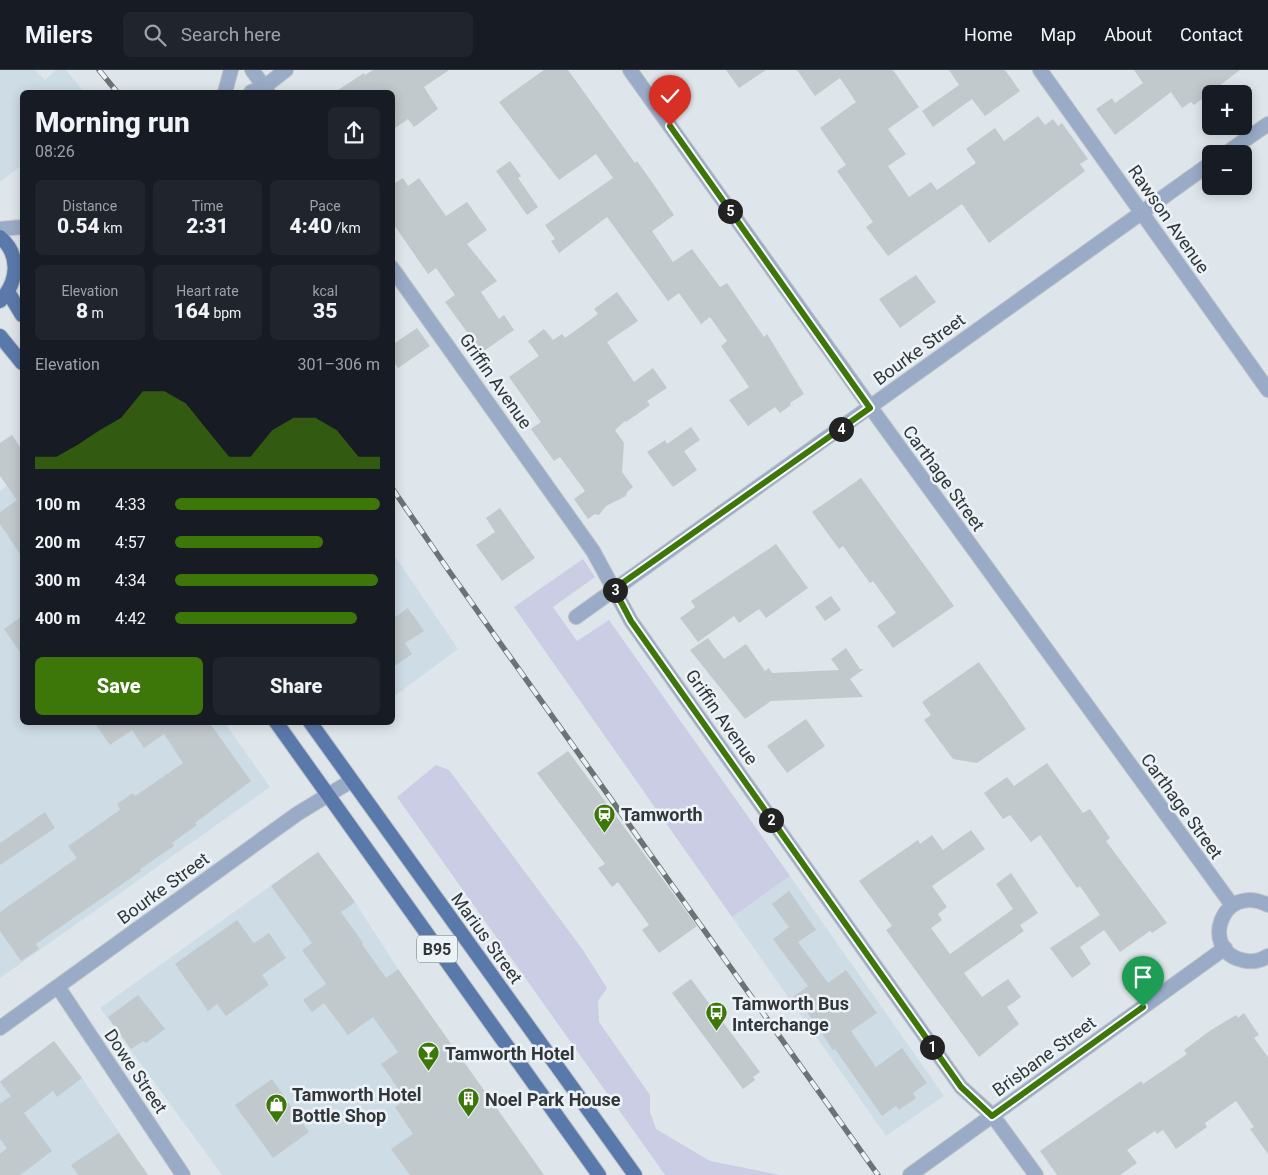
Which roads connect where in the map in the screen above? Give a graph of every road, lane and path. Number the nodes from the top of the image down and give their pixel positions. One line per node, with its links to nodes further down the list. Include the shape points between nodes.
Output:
1 (231, 70): 6 (street)
2 (252, 70): 7 (street)
3 (286, 70): 8 (street)
4 (630, 70): 23 (street, Carthage Street)
5 (1040, 70): 12 (street, Rawson Avenue)
6 (226, 90)
7 (261, 90)
8 (262, 90)
9 (1268, 124): 10 (street)
10 (1238, 145)
11 (1202, 169): 12 (street, Bourke Street)
12 (1141, 212): 22 (street, Rawson Avenue); 23 (street, Bourke Street)
13 (20, 227): 14 (street)
14 (0, 229)
15 (0, 237): 18 (main road, via 14,259)
16 (395, 272): 24 (street, Griffin Avenue, via 593,551)
17 (20, 273): 18 (street)
18 (7, 292): 19 (main road)
19 (20, 312)
20 (0, 336): 21 (main road)
21 (20, 361)
22 (1268, 390)
23 (870, 408): 24 (street, Bourke Street); 30 (street, Carthage Street)
24 (614, 589): 25 (street, Bourke Street); 36 (street, Griffin Avenue, via 631,621 961,1087)
25 (576, 618)
26 (278, 725): 29 (main road, B95)
27 (312, 725): 28 (main road, Marius Street / B95)
28 (350, 781): 29 (street, Bourke Street); 39 (main road, Marius Street / B95)
29 (327, 796): 34 (street, Bourke Street, via 297,814); 38 (main road, B95)
30 (1232, 905): 31 (street, via 1250,899); 32 (street, via 1220,921 1220,940)
31 (1268, 905)
32 (1224, 948): 33 (street, via 1239,960); 36 (street, Brisbane Street)
33 (1267, 958)
34 (58, 987): 35 (street, Bourke Street); 37 (street, Dowe Street)
35 (0, 1028)
36 (992, 1116): 40 (street, Brisbane Street); 41 (street, Griffin Avenue)
37 (183, 1175)
38 (599, 1175)
39 (634, 1175)
40 (910, 1175)
41 (1036, 1175)

